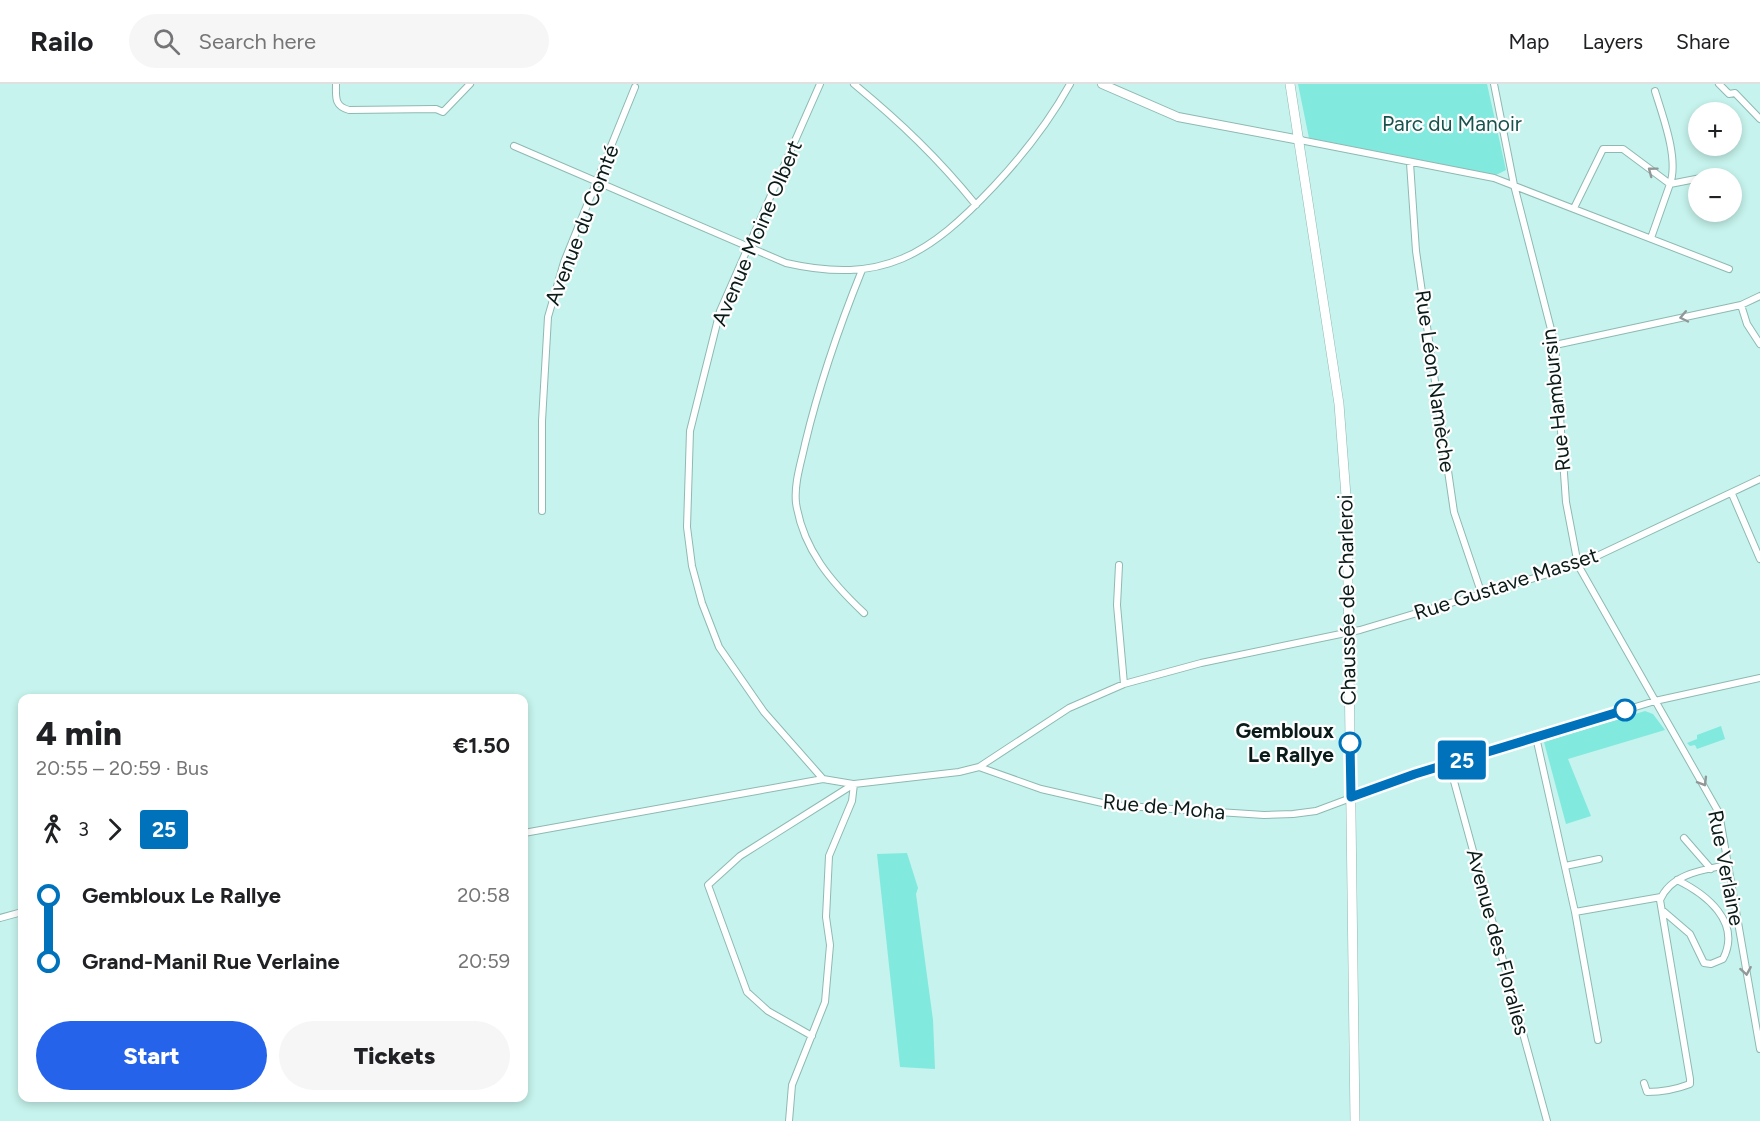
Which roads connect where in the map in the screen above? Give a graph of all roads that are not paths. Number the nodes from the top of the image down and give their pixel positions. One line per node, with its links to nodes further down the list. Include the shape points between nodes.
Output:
1 (336, 84): 2 (street, via 338,105 349,110 443,112)
2 (470, 84)
3 (820, 84): 23 (street, Avenue Moine Olbert)
4 (854, 84): 20 (street, via 906,127)
5 (1070, 84): 20 (street, via 1038,136)
6 (1102, 84): 13 (street, via 1178,117)
7 (1290, 84): 13 (main road, Chaussée de Charleroi)
8 (1494, 84): 19 (street, Rue Hambursin)
9 (1719, 84): 12 (street, via 1729,94 1735,93)
10 (635, 87): 17 (street, Avenue du Comté)
11 (1655, 91): 18 (street, via 1668,132)
12 (1760, 119)
13 (1300, 140): 15 (street); 38 (main road, Chaussée de Charleroi, via 1339,404 1347,509)
14 (514, 146): 17 (street)
15 (1410, 163): 19 (street); 36 (street, Rue Léon Namèche, via 1416,251 1454,512)
16 (1688, 180): 18 (street)
17 (598, 182): 23 (street); 32 (street, Avenue du Comté, via 564,262 548,317 542,410)
18 (1670, 184): 21 (street, one-way to 21, via 1623,149 1604,150); 22 (street)
19 (1514, 185): 21 (street); 29 (street, Rue Hambursin)
20 (976, 205): 25 (street, via 941,237 912,255)
21 (1574, 208): 22 (street)
22 (1651, 238): 24 (street)
23 (748, 246): 25 (street, via 786,263 809,268); 45 (street, Avenue Moine Olbert, via 720,311 690,431 687,527 692,566 719,647 764,712)
24 (1729, 269)
25 (862, 270): 37 (street, via 811,418 797,478 796,501 813,554 828,578)
26 (1760, 296): 27 (street)
27 (1742, 305): 28 (street, via 1747,324); 29 (street, one-way to 29)
28 (1760, 344)
29 (1555, 345): 35 (street, Rue Hambursin, via 1566,502)
30 (1760, 480): 31 (street, Rue Gustave Masset)
31 (1732, 494): 33 (street); 35 (street, Rue Gustave Masset)
32 (542, 511)
33 (1760, 559)
34 (1119, 565): 40 (street, via 1117,605)
35 (1578, 565): 36 (street, Rue Gustave Masset); 41 (street, Rue Hambursin)
36 (1482, 595): 38 (street, Rue Gustave Masset)
37 (864, 613)
38 (1347, 633): 40 (street, Rue Gustave Masset, via 1201,663); 47 (main road, Chaussée de Charleroi)
39 (1760, 678): 41 (street, Rue de Moha)
40 (1124, 684): 44 (street, Rue Gustave Masset, via 1070,708)
41 (1654, 701): 42 (street, Rue de Moha); 51 (street, Rue Verlaine, one-way to 51, via 1719,813)
42 (1536, 737): 43 (street, Rue de Moha); 52 (street)
43 (1449, 764): 47 (street, Rue de Moha); 66 (street, Avenue des Floralies)
44 (979, 767): 46 (street); 47 (street, Rue de Moha, via 1041,789 1111,805 1264,815 1316,811)
45 (823, 779): 46 (street); 48 (street)
46 (854, 784): 60 (street, via 852,801 829,856 829,974 825,1002); 60 (street, via 740,856 708,885 747,992 768,1011)
47 (1351, 797): 65 (main road, Chaussée de Charleroi)
48 (528, 832)
49 (1684, 838): 53 (street)
50 (1599, 859): 52 (street)
51 (1727, 865): 53 (street); 62 (street, Rue Verlaine, one-way to 62)
52 (1565, 866): 57 (street)
53 (1711, 869): 54 (street)
54 (1677, 880): 55 (street); 56 (street, via 1709,900 1722,916 1728,936 1723,959 1704,963 1690,934)
55 (1661, 897): 56 (street); 57 (street)
56 (1660, 907): 63 (street, via 1690,1084 1647,1092)
57 (1575, 912): 61 (street)
58 (18, 913): 59 (street)
59 (0, 918)
60 (812, 1036): 64 (street, via 792,1084)
61 (1598, 1040)
62 (1760, 1049)
63 (1644, 1083)
64 (789, 1121)
65 (1355, 1121)
66 (1547, 1121)

